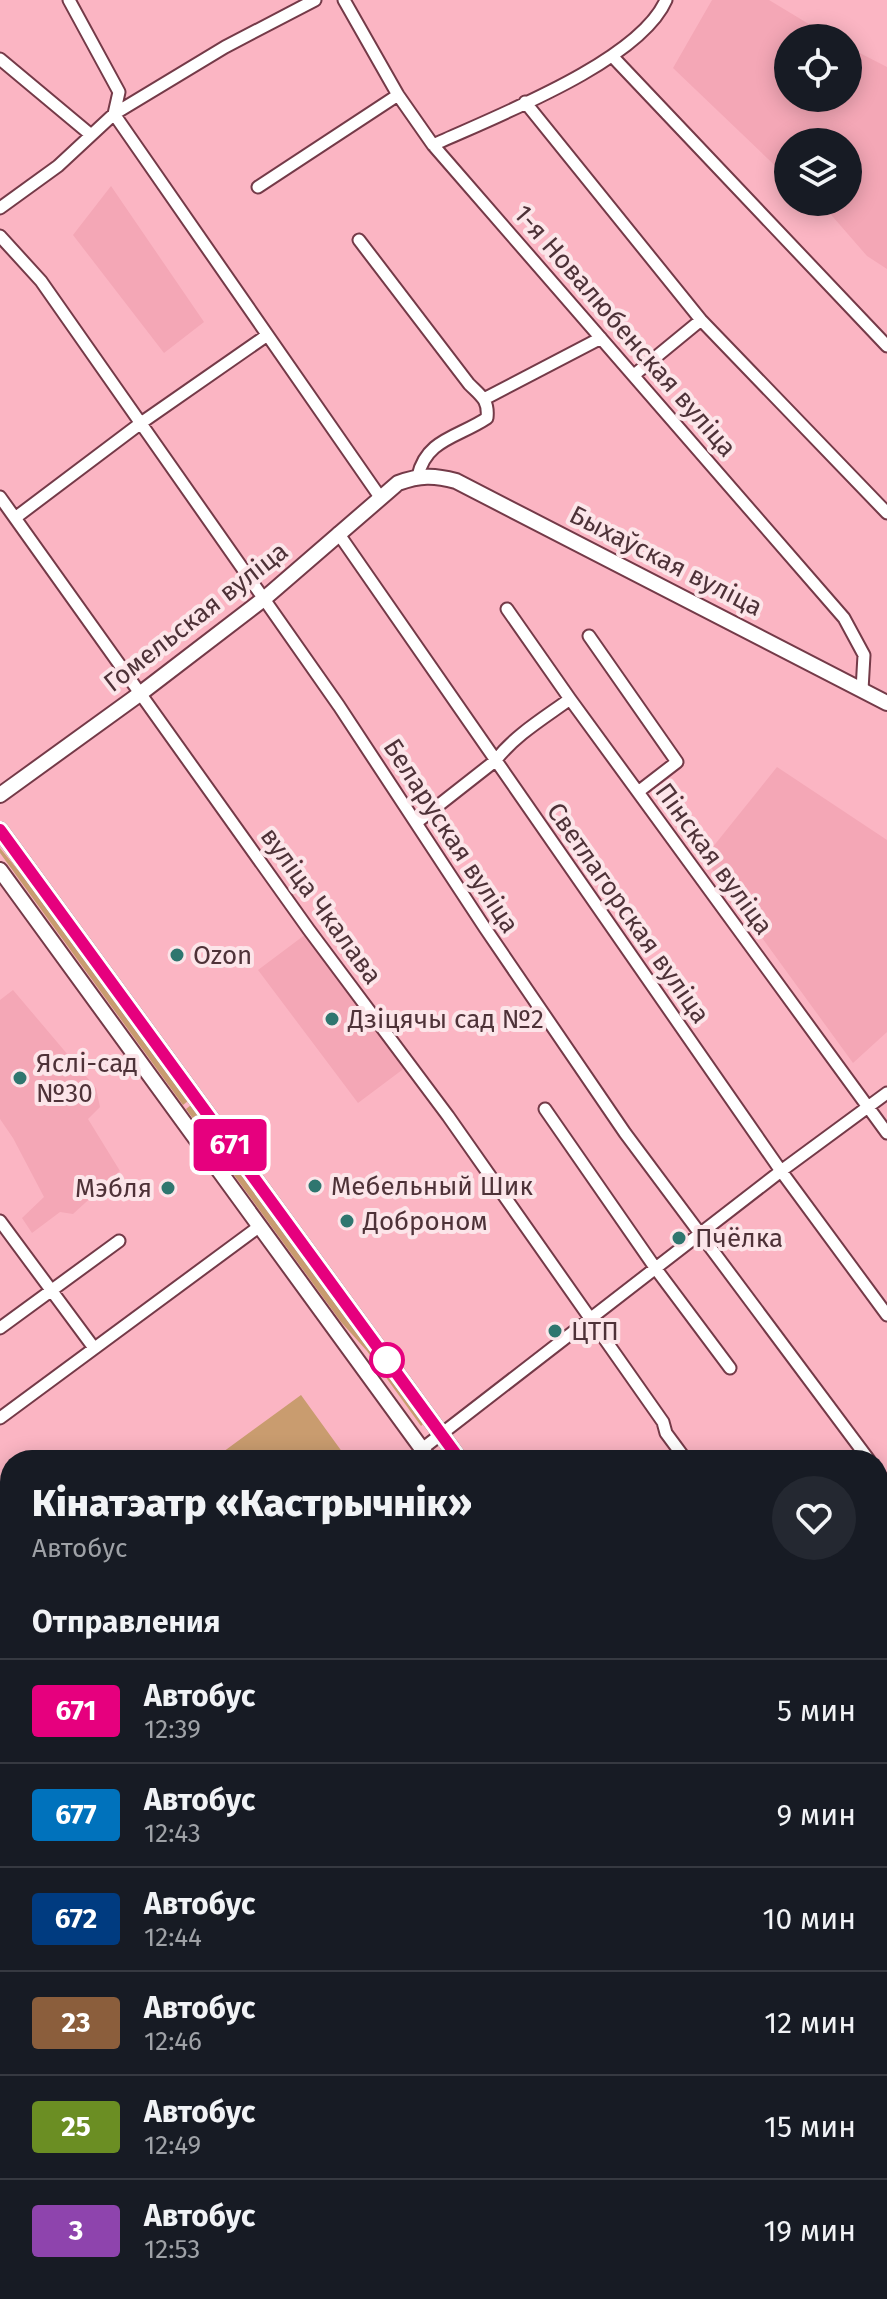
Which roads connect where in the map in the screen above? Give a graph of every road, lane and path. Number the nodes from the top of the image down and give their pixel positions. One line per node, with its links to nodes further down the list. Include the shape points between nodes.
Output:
1 (69, 0): 9 (street, via 119,92)
2 (315, 0): 9 (street)
3 (344, 0): 7 (street, 1-я Новалюбенская вуліца)
4 (666, 0): 5 (street)
5 (613, 57): 8 (street); 19 (street)
6 (0, 59): 10 (street)
7 (398, 95): 11 (street, 1-я Новалюбенская вуліца); 12 (street)
8 (525, 102): 11 (street); 16 (street)
9 (114, 114): 10 (street); 17 (street)
10 (91, 135): 13 (street)
11 (433, 145): 18 (street, 1-я Новалюбенская вуліца)
12 (258, 187)
13 (0, 208)
14 (0, 236): 22 (street, Беларуская вуліца, via 41,281)
15 (359, 240): 21 (street, via 469,384)
16 (701, 320): 20 (street); 26 (street)
17 (266, 336): 22 (street); 25 (street)
18 (601, 338): 20 (street, 1-я Новалюбенская вуліца); 21 (street)
19 (887, 346)
20 (634, 375): 32 (street, 1-я Новалюбенская вуліца, via 844,618 864,655)
21 (486, 398): 23 (street, via 487,418 432,448 421,459)
22 (141, 423): 27 (street); 29 (street, Беларуская вуліца)
23 (418, 476): 25 (main road, Гомельская вуліца); 32 (main road, Быхаўская вуліца, via 456,481)
24 (0, 497): 27 (street, вуліца Чкалава)
25 (380, 497): 28 (main road, Гомельская вуліца)
26 (887, 513)
27 (15, 518): 33 (street, вуліца Чкалава)
28 (338, 533): 29 (main road, Гомельская вуліца); 36 (street, Светлагорская вуліца)
29 (265, 598): 33 (main road, Гомельская вуліца); 39 (street, Беларуская вуліца)
30 (507, 609): 34 (street, Пінская вуліца)
31 (589, 636): 37 (street, via 677,762)
32 (862, 690): 35 (main road, Быхаўская вуліца)
33 (141, 693): 38 (main road, Гомельская вуліца); 54 (street, вуліца Чкалава)
34 (570, 699): 36 (street); 37 (street, Пінская вуліца)
35 (887, 703)
36 (495, 761): 39 (street); 46 (street, Светлагорская вуліца)
37 (638, 792): 43 (street, Пінская вуліца)
38 (0, 795)
39 (416, 823): 49 (street, Беларуская вуліца, via 625,1133)
40 (0, 830): 59 (main road)
41 (0, 870): 48 (main road)
42 (887, 1093): 43 (street)
43 (868, 1107): 45 (street, Пінская вуліца); 46 (street)
44 (545, 1109): 51 (street)
45 (887, 1133)
46 (781, 1171): 49 (street); 53 (street, Светлагорская вуліца)
47 (0, 1221): 52 (street)
48 (260, 1226): 56 (street); 60 (main road)
49 (702, 1234): 51 (street); 64 (street, Беларуская вуліца)
50 (119, 1241): 52 (street)
51 (656, 1269): 54 (street); 57 (street)
52 (52, 1292): 55 (street); 56 (street)
53 (887, 1315)
54 (589, 1319): 59 (street); 63 (street, вуліца Чкалава)
55 (0, 1328)
56 (94, 1348): 58 (street)
57 (730, 1368)
58 (0, 1418)
59 (441, 1434): 61 (street); 62 (main road)
60 (423, 1450)
61 (429, 1450)
62 (453, 1450)
63 (679, 1450)
64 (862, 1450)

